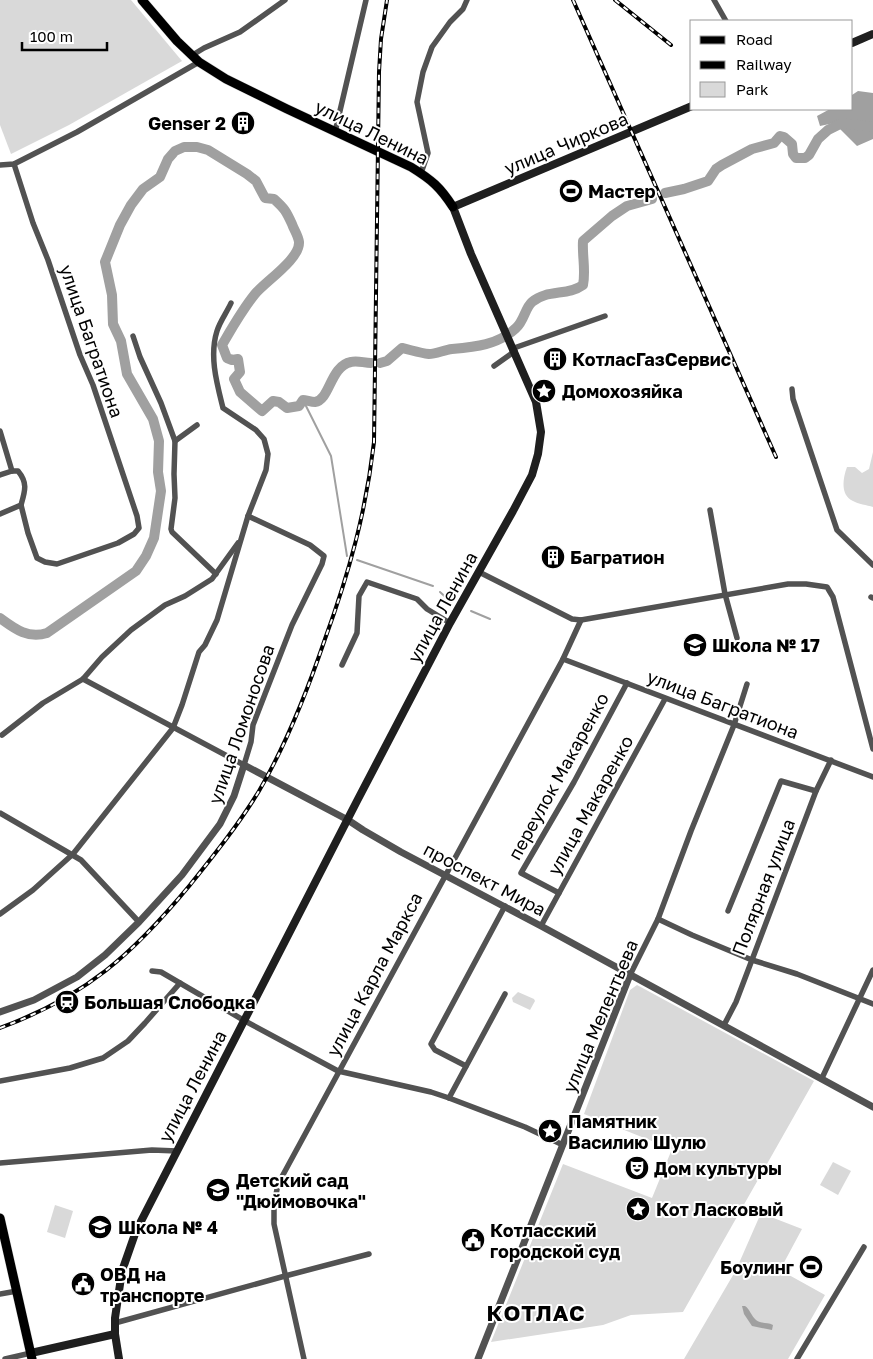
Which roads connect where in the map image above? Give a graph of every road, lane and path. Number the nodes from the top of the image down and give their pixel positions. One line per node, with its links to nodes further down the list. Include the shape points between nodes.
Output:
1 (142, 0): 9 (main road, улица Ленина)
2 (285, 0): 9 (street, via 240,32 204,48)
3 (366, 0): 11 (street)
4 (467, 0): 14 (street, via 432,47 422,72 418,102 428,153)
5 (714, 0): 6 (street)
6 (725, 20)
7 (873, 34): 8 (main road)
8 (853, 42)
9 (195, 59): 11 (main road, улица Ленина, via 226,78); 12 (street, via 77,132)
10 (690, 107): 15 (main road, улица Чиркова)
11 (335, 132): 14 (main road, улица Ленина)
12 (14, 164): 13 (street); 27 (street, улица Багратиона, via 93,385 139,528 118,543 56,564 45,562 37,558)
13 (0, 165)
14 (421, 173): 15 (main road, улица Ленина, via 442,190)
15 (453, 207): 19 (main road, улица Ленина)
16 (231, 303): 30 (street, via 217,332 214,350 217,384 223,408 256,430 264,439 268,454 266,470)
17 (605, 316): 19 (street)
18 (133, 336): 24 (street)
19 (514, 347): 20 (street); 33 (main road, улица Ленина, via 536,402 540,443 527,483)
20 (494, 366)
21 (792, 389): 32 (street, via 837,530)
22 (196, 425): 24 (street)
23 (0, 431): 25 (street)
24 (175, 441): 34 (street, via 176,498 171,529)
25 (12, 471): 26 (street); 27 (street, via 18,471 24,478)
26 (0, 475)
27 (21, 505): 29 (street)
28 (710, 510): 35 (street)
29 (0, 514)
30 (248, 516): 31 (street); 50 (street, улица Ломоносова, via 310,545 324,556 292,625 253,725)
31 (241, 537): 34 (street); 46 (street, via 217,620 205,646 198,652)
32 (873, 565)
33 (479, 572): 36 (street, via 572,619); 37 (main road, улица Ленина)
34 (216, 574): 41 (street, via 131,630)
35 (725, 594): 36 (street); 38 (street); 48 (street, via 788,584 827,587 833,597)
36 (581, 620): 39 (street, улица Карла Маркса)
37 (450, 623): 40 (street, via 417,599 367,582 359,596 357,633); 54 (main road, улица Ленина)
38 (737, 638)
39 (562, 659): 42 (street, улица Багратиона); 56 (street, улица Карла Маркса)
40 (342, 665)
41 (83, 679): 46 (street, проспект Мира); 47 (street, via 43,702)
42 (627, 683): 44 (street, улица Багратиона); 57 (street, переулок Макаренко, via 521,873)
43 (747, 684): 45 (street, улица Мелентьева)
44 (666, 699): 45 (street, улица Багратиона); 57 (street, улица Макаренко)
45 (734, 725): 49 (street, улица Багратиона); 61 (street, улица Мелентьева)
46 (173, 728): 50 (street, проспект Мира); 55 (street)
47 (2, 735)
48 (873, 749)
49 (830, 760): 51 (street, улица Багратиона); 52 (street, Полярная улица)
50 (244, 765): 54 (street, проспект Мира); 62 (street, улица Ломоносова, via 220,824 182,875)
51 (873, 777)
52 (816, 792): 59 (street, via 781,781); 64 (street, Полярная улица)
53 (0, 813): 55 (street)
54 (348, 820): 56 (street, проспект Мира); 73 (main road, улица Ленина)
55 (72, 854): 60 (street, via 33,890); 62 (street, via 82,860)
56 (445, 874): 58 (street, проспект Мира); 76 (street, улица Карла Маркса)
57 (559, 893): 63 (street, улица Макаренко)
58 (505, 906): 63 (street, проспект Мира); 75 (street, via 431,1044 435,1050)
59 (728, 910)
60 (0, 914)
61 (658, 919): 64 (street); 67 (street, улица Мелентьева)
62 (139, 922): 72 (street, улица Ломоносова, via 77,977 34,1000)
63 (541, 926): 67 (street, проспект Мира)
64 (752, 960): 70 (street); 74 (street, Полярная улица)
65 (873, 970): 70 (street)
66 (152, 971): 68 (street, via 161,972)
67 (630, 975): 74 (street, проспект Мира); 81 (street, улица Мелентьева)
68 (180, 983): 73 (street); 78 (street, via 128,1041 103,1058 70,1068)
69 (505, 994): 75 (street)
70 (860, 998): 71 (street); 77 (street)
71 (873, 1004)
72 (0, 1012)
73 (245, 1021): 76 (street); 82 (main road, улица Ленина)
74 (724, 1025): 77 (street, проспект Мира)
75 (466, 1066): 79 (street)
76 (338, 1071): 79 (street); 87 (street, улица Карла Маркса, via 278,1184 274,1224)
77 (822, 1078): 80 (street, проспект Мира)
78 (0, 1081)
79 (449, 1098): 81 (street)
80 (873, 1107)
81 (563, 1145): 96 (street, улица Мелентьева)
82 (177, 1150): 83 (street); 90 (main road, улица Ленина, via 126,1256)
83 (0, 1163)
84 (0, 1218): 88 (main road)
85 (864, 1247): 97 (street)
86 (370, 1254): 87 (street)
87 (284, 1276): 90 (street); 95 (street, улица Карла Маркса)
88 (17, 1290): 89 (street); 92 (main road)
89 (0, 1294)
90 (115, 1323): 91 (main road, улица Ленина)
91 (115, 1334): 92 (main road); 94 (main road, улица Ленина)
92 (31, 1356): 93 (street)
93 (5, 1359)
94 (119, 1359)
95 (304, 1359)
96 (478, 1359)
97 (797, 1359)

